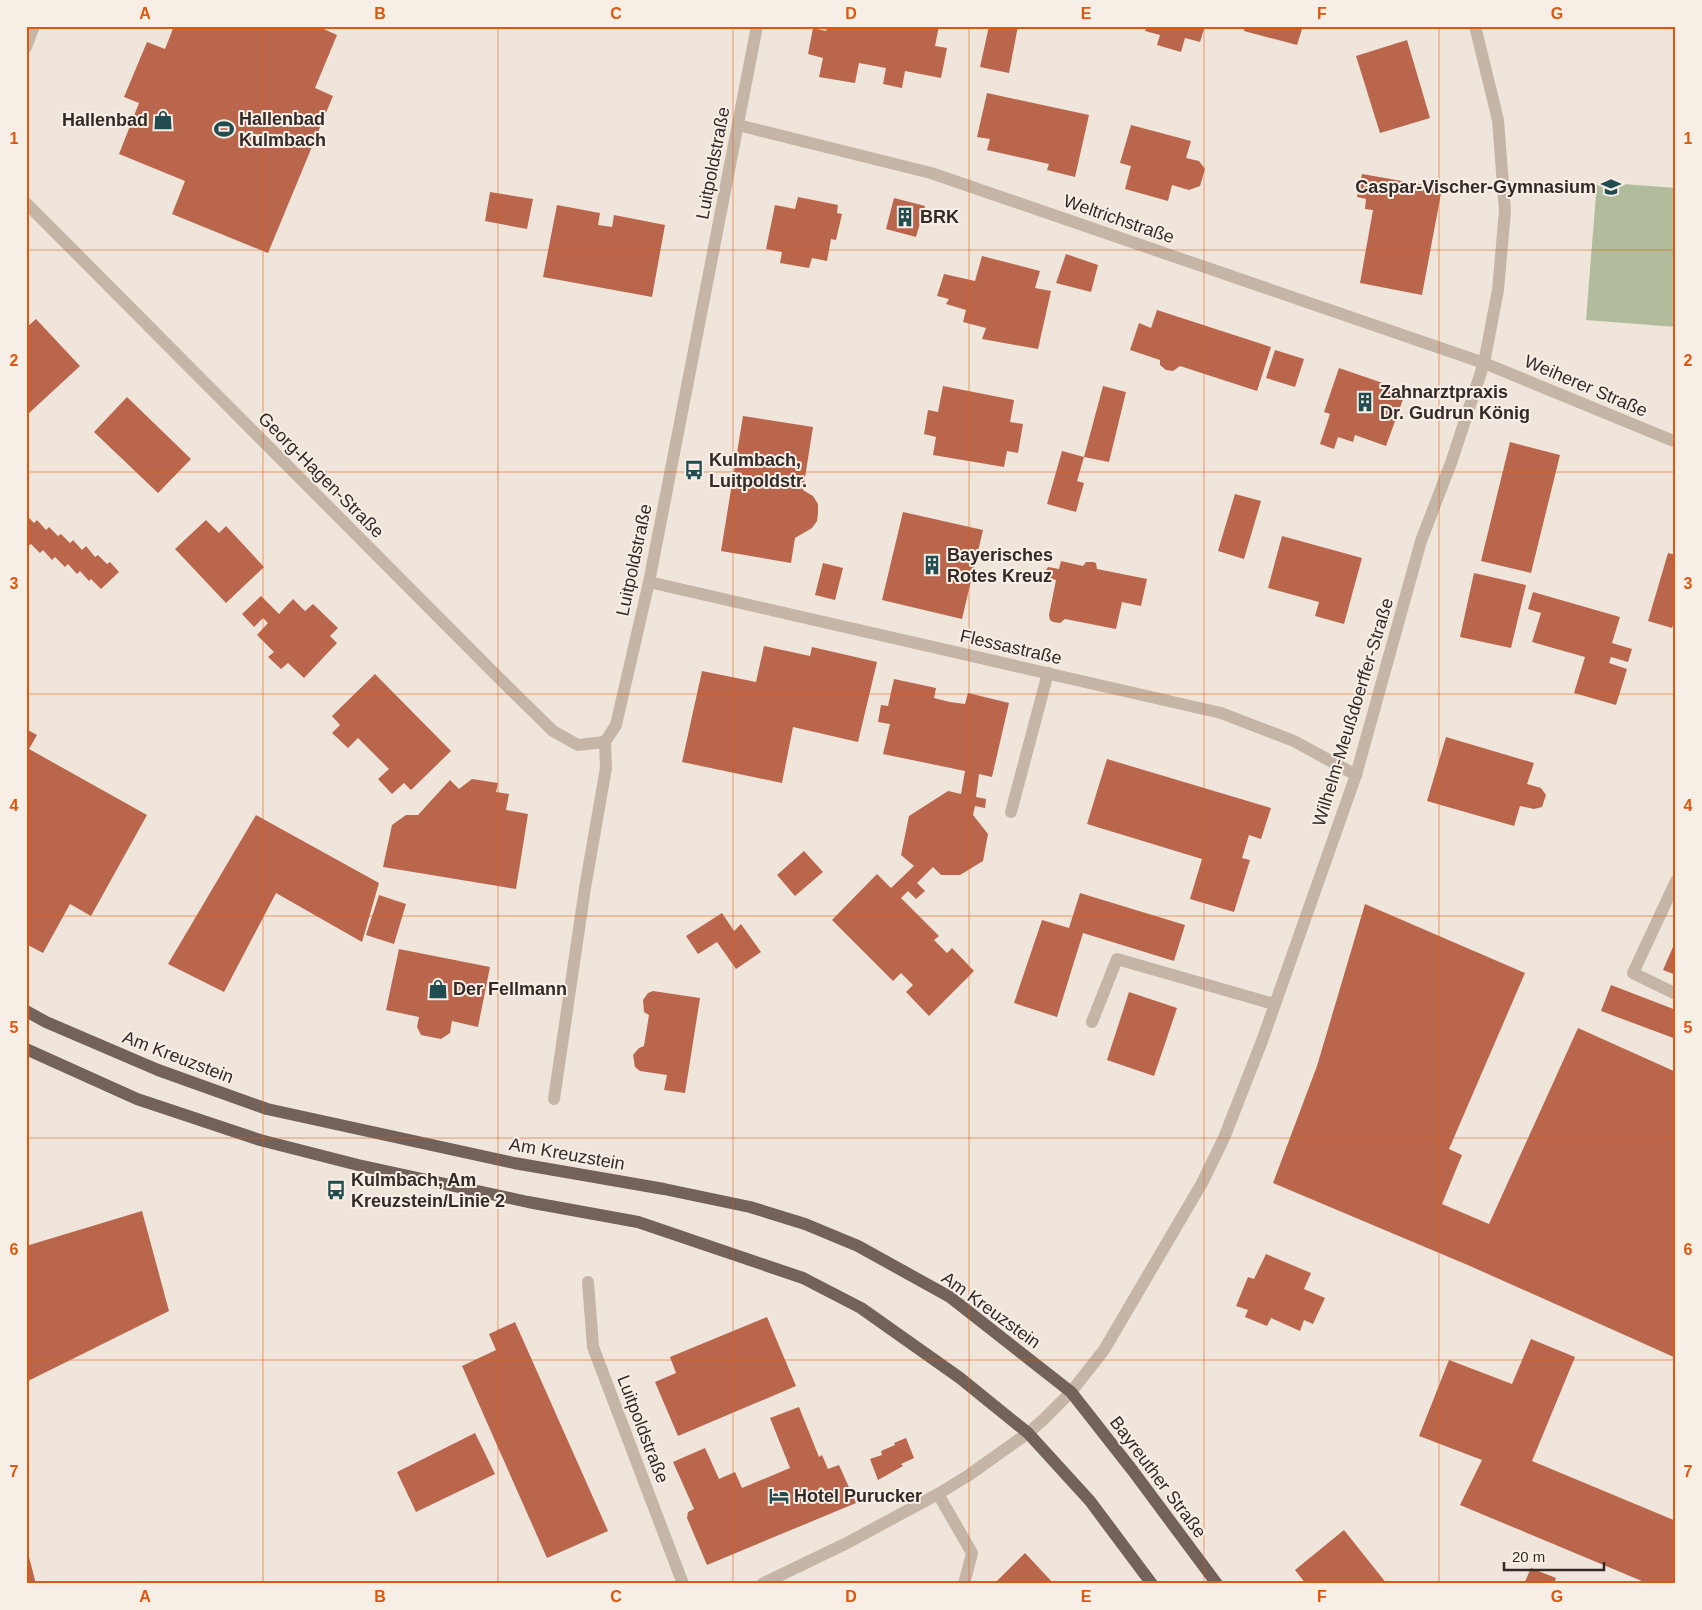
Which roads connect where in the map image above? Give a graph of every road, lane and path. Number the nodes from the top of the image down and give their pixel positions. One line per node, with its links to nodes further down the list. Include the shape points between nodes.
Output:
1 (34, 26): 4 (street)
2 (758, 26): 5 (street, Luitpoldstraße)
3 (1475, 26): 7 (street, Wilhelm-Meußdoerffer-Straße, via 1498,120 1505,211 1498,290)
4 (26, 47)
5 (738, 125): 7 (street, Weltrichstraße, via 931,173); 9 (street, Luitpoldstraße)
6 (26, 203): 11 (street, Georg-Hagen-Straße, via 553,731 578,745)
7 (1484, 362): 8 (street, Weiherer Straße); 12 (street, Wilhelm-Meußdoerffer-Straße, via 1421,541)
8 (1676, 442)
9 (648, 582): 10 (street, Flessastraße); 11 (street, Luitpoldstraße, via 616,724)
10 (1048, 673): 12 (street, Flessastraße, via 1221,714 1294,741); 13 (street)
11 (605, 742): 20 (street, via 606,768)
12 (1356, 775): 16 (street, Wilhelm-Meußdoerffer-Straße)
13 (1011, 812)
14 (1676, 881): 15 (street, via 1633,973)
15 (1676, 994)
16 (1274, 1004): 18 (street, via 1117,959); 22 (street, Wilhelm-Meußdoerffer-Straße, via 1224,1138 1202,1183 1107,1345)
17 (26, 1011): 22 (main road, Am Kreuzstein, via 158,1070 267,1109 504,1161 750,1207 805,1224 858,1246 950,1297)
18 (1092, 1022)
19 (26, 1049): 23 (main road, via 138,1099 260,1140 528,1202 638,1222 804,1278 861,1308 960,1378)
20 (554, 1099)
21 (588, 1282): 25 (street, Luitpoldstraße, via 593,1347)
22 (1070, 1392): 23 (street, Wilhelm-Meußdoerffer-Straße); 29 (main road, Bayreuther Straße)
23 (1028, 1433): 24 (street, Wilhelm-Meußdoerffer-Straße); 28 (main road, via 1090,1501)
24 (938, 1494): 26 (street, Wilhelm-Meußdoerffer-Straße); 27 (street, via 972,1553)
25 (683, 1584)
26 (762, 1584)
27 (964, 1584)
28 (1152, 1584)
29 (1217, 1584)

